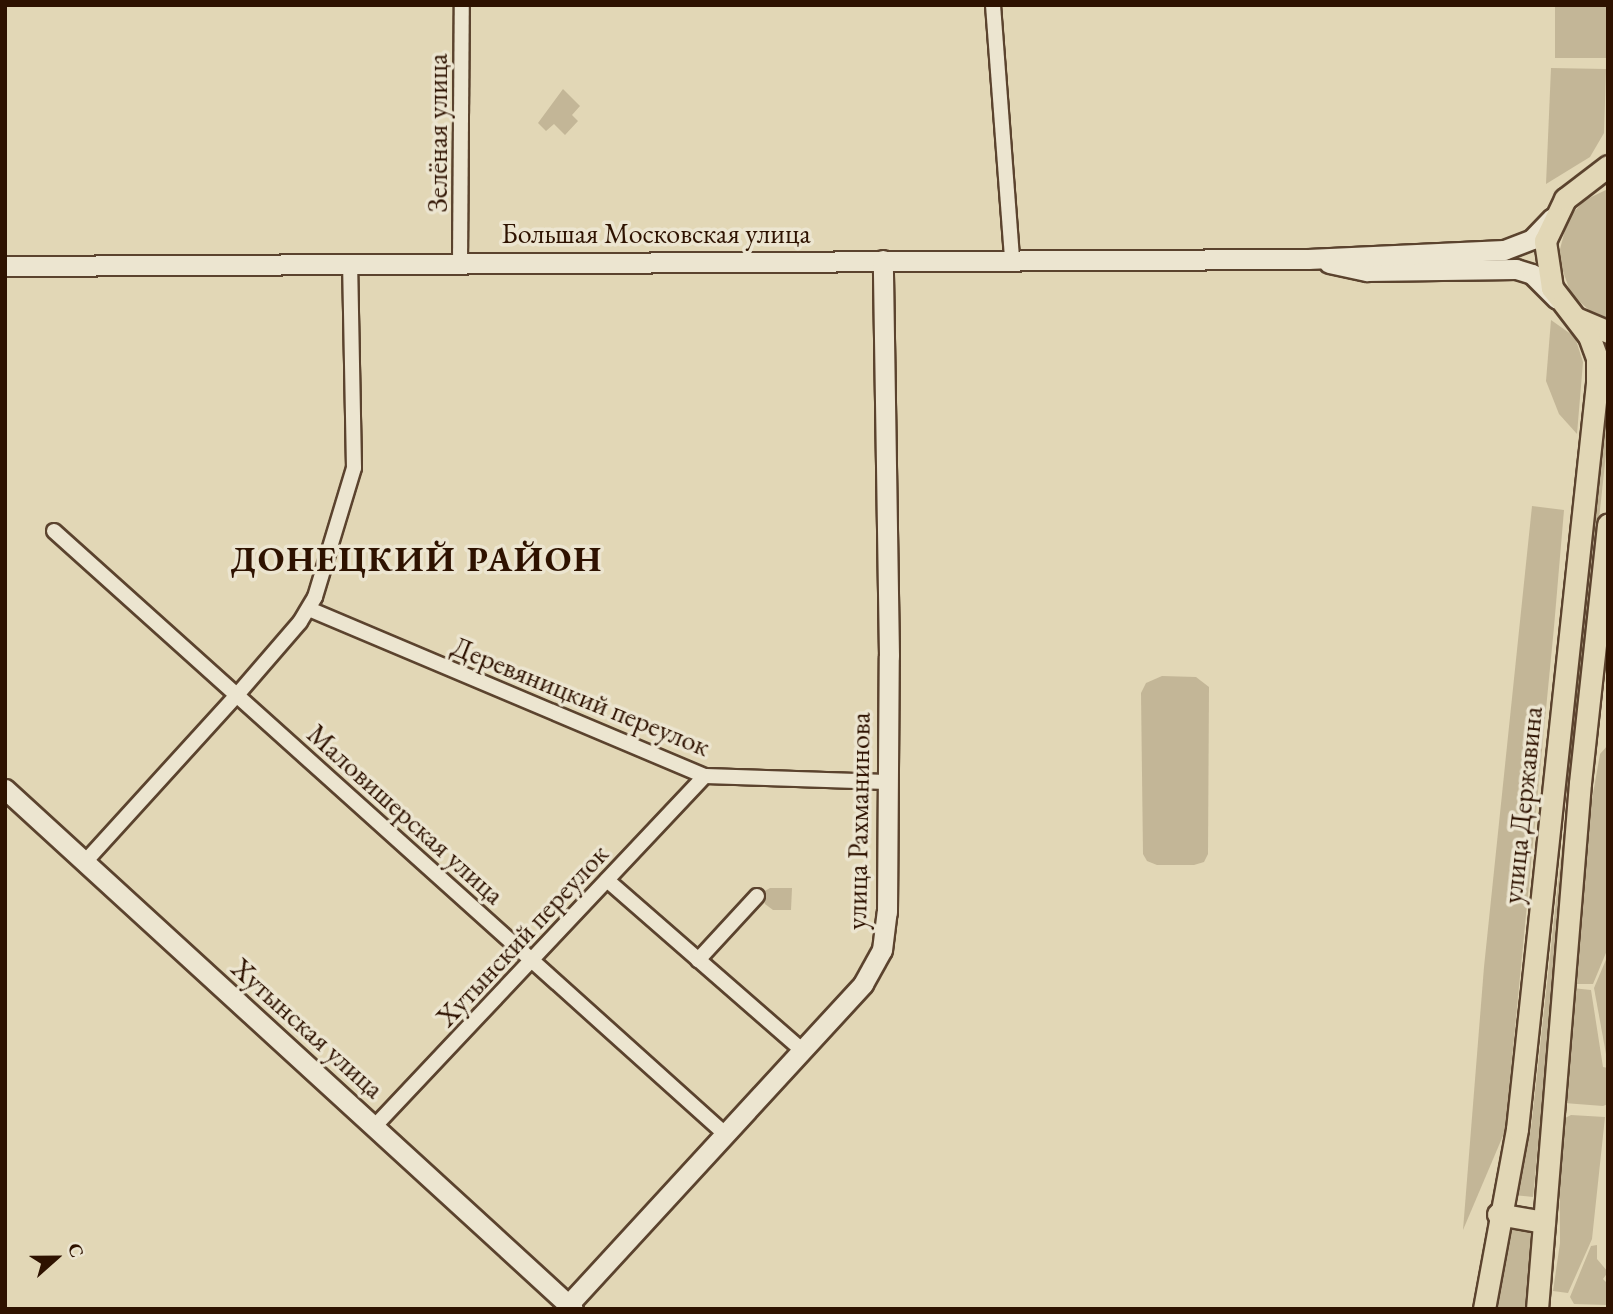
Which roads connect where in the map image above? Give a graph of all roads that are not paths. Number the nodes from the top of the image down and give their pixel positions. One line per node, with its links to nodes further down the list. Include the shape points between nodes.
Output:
1 (462, 5): 11 (street, Зелёная улица)
2 (993, 5): 7 (street)
3 (1608, 166): 5 (main road, улица Державина)
4 (1608, 176): 5 (main road, улица Державина)
5 (1577, 189): 6 (main road, улица Державина)
6 (1556, 211): 8 (street, Большая Московская улица, via 1532,239 1504,250); 13 (main road, улица Державина, via 1544,257)
7 (1012, 258): 8 (street, Большая Московская улица); 9 (street, Большая Московская улица)
8 (1308, 259): 13 (street, Большая Московская улица, via 1367,271 1516,269 1532,274)
9 (883, 260): 11 (street, Большая Московская улица); 22 (street, улица Рахманинова)
10 (349, 262): 11 (street, Большая Московская улица); 12 (street, Большая Московская улица); 17 (street, via 354,468)
11 (460, 262)
12 (5, 266)
13 (1565, 308): 14 (main road); 21 (main road, улица Державина, via 1589,337 1597,358 1597,383)
14 (1608, 332)
15 (1608, 525): 18 (main road, улица Державина)
16 (54, 531): 19 (street, Маловишерская улица)
17 (309, 609): 19 (street); 20 (street, Деревяницкий переулок)
18 (1602, 635): 23 (main road, улица Державина)
19 (237, 695): 25 (street); 28 (street, Маловишерская улица)
20 (705, 776): 22 (street, Деревяницкий переулок); 26 (street, Хутынский переулок)
21 (1553, 781): 23 (main road); 33 (main road, улица Державина, via 1517,1129)
22 (887, 782): 30 (street, улица Рахманинова, via 882,950 863,984)
23 (1580, 783): 34 (main road, улица Державина)
24 (5, 789): 25 (street, Хутынская улица)
25 (84, 863): 31 (street, Хутынская улица)
26 (607, 880): 28 (street, Хутынский переулок); 29 (street)
27 (757, 897): 29 (street)
28 (531, 959): 31 (street, Хутынский переулок); 32 (street, Маловишерская улица)
29 (698, 960): 30 (street)
30 (802, 1050): 32 (street, улица Рахманинова)
31 (374, 1127): 35 (street, Хутынская улица)
32 (724, 1134): 35 (street, улица Рахманинова)
33 (1498, 1214): 34 (main road); 36 (main road, улица Державина)
34 (1544, 1222): 37 (main road, улица Державина)
35 (570, 1307)
36 (1483, 1309)
37 (1537, 1309)

